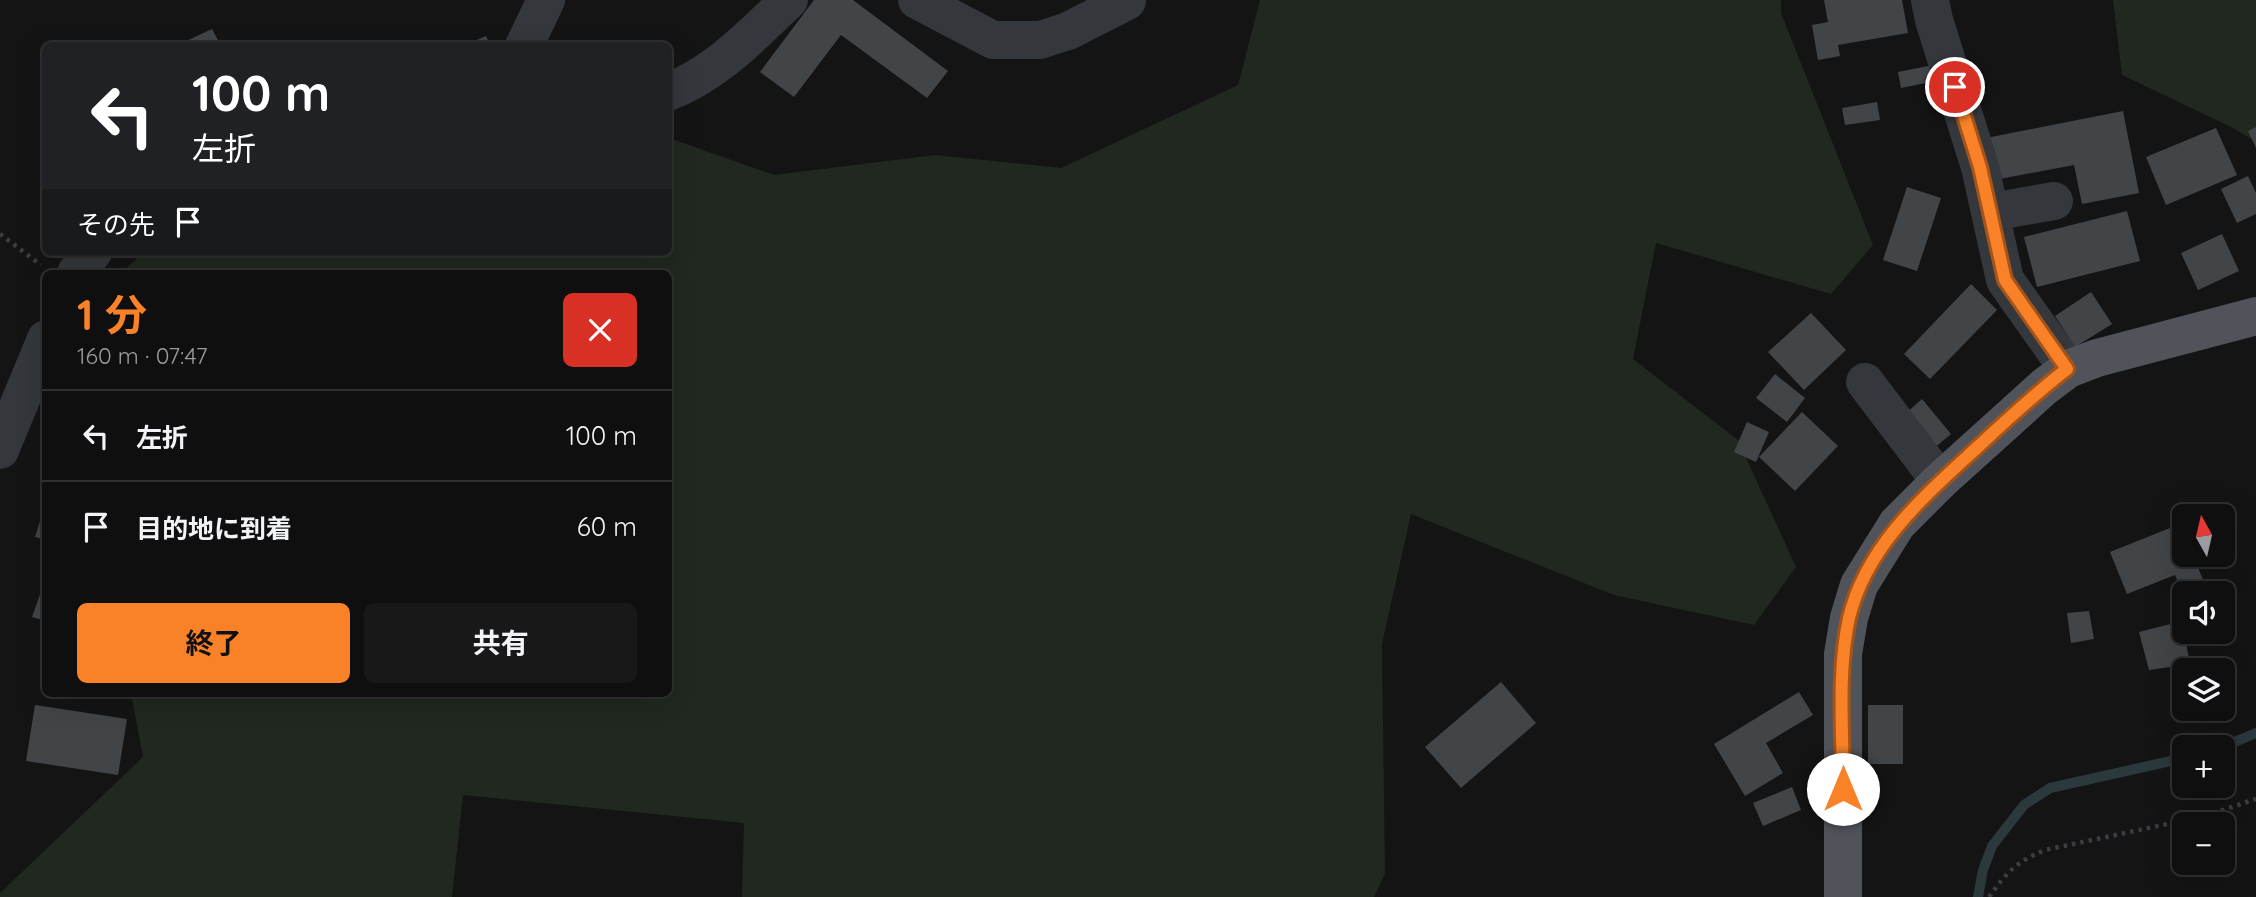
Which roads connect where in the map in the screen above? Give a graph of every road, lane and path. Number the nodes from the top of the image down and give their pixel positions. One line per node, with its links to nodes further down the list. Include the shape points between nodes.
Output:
1 (546, 0): 6 (street)
2 (789, 0): 7 (street, via 729,57)
3 (917, 0): 5 (street, via 993,40 1040,40)
4 (1930, 0): 9 (street)
5 (1127, 2)
6 (526, 42)
7 (672, 90)
8 (2054, 201): 9 (street)
9 (1991, 212): 16 (street, via 2005,280)
10 (0, 233): 12 (path)
11 (90, 256): 13 (street)
12 (47, 270)
13 (78, 270)
14 (2256, 316): 16 (main road)
15 (42, 349): 18 (street)
16 (2067, 369): 19 (main road)
17 (1866, 382): 19 (street)
18 (0, 450)
19 (1940, 481): 21 (main road, via 1897,524 1877,554 1859,585 1849,618 1843,654)
20 (2256, 799): 22 (path, via 2205,816 2045,850 2007,871)
21 (1843, 897)
22 (1989, 897)

